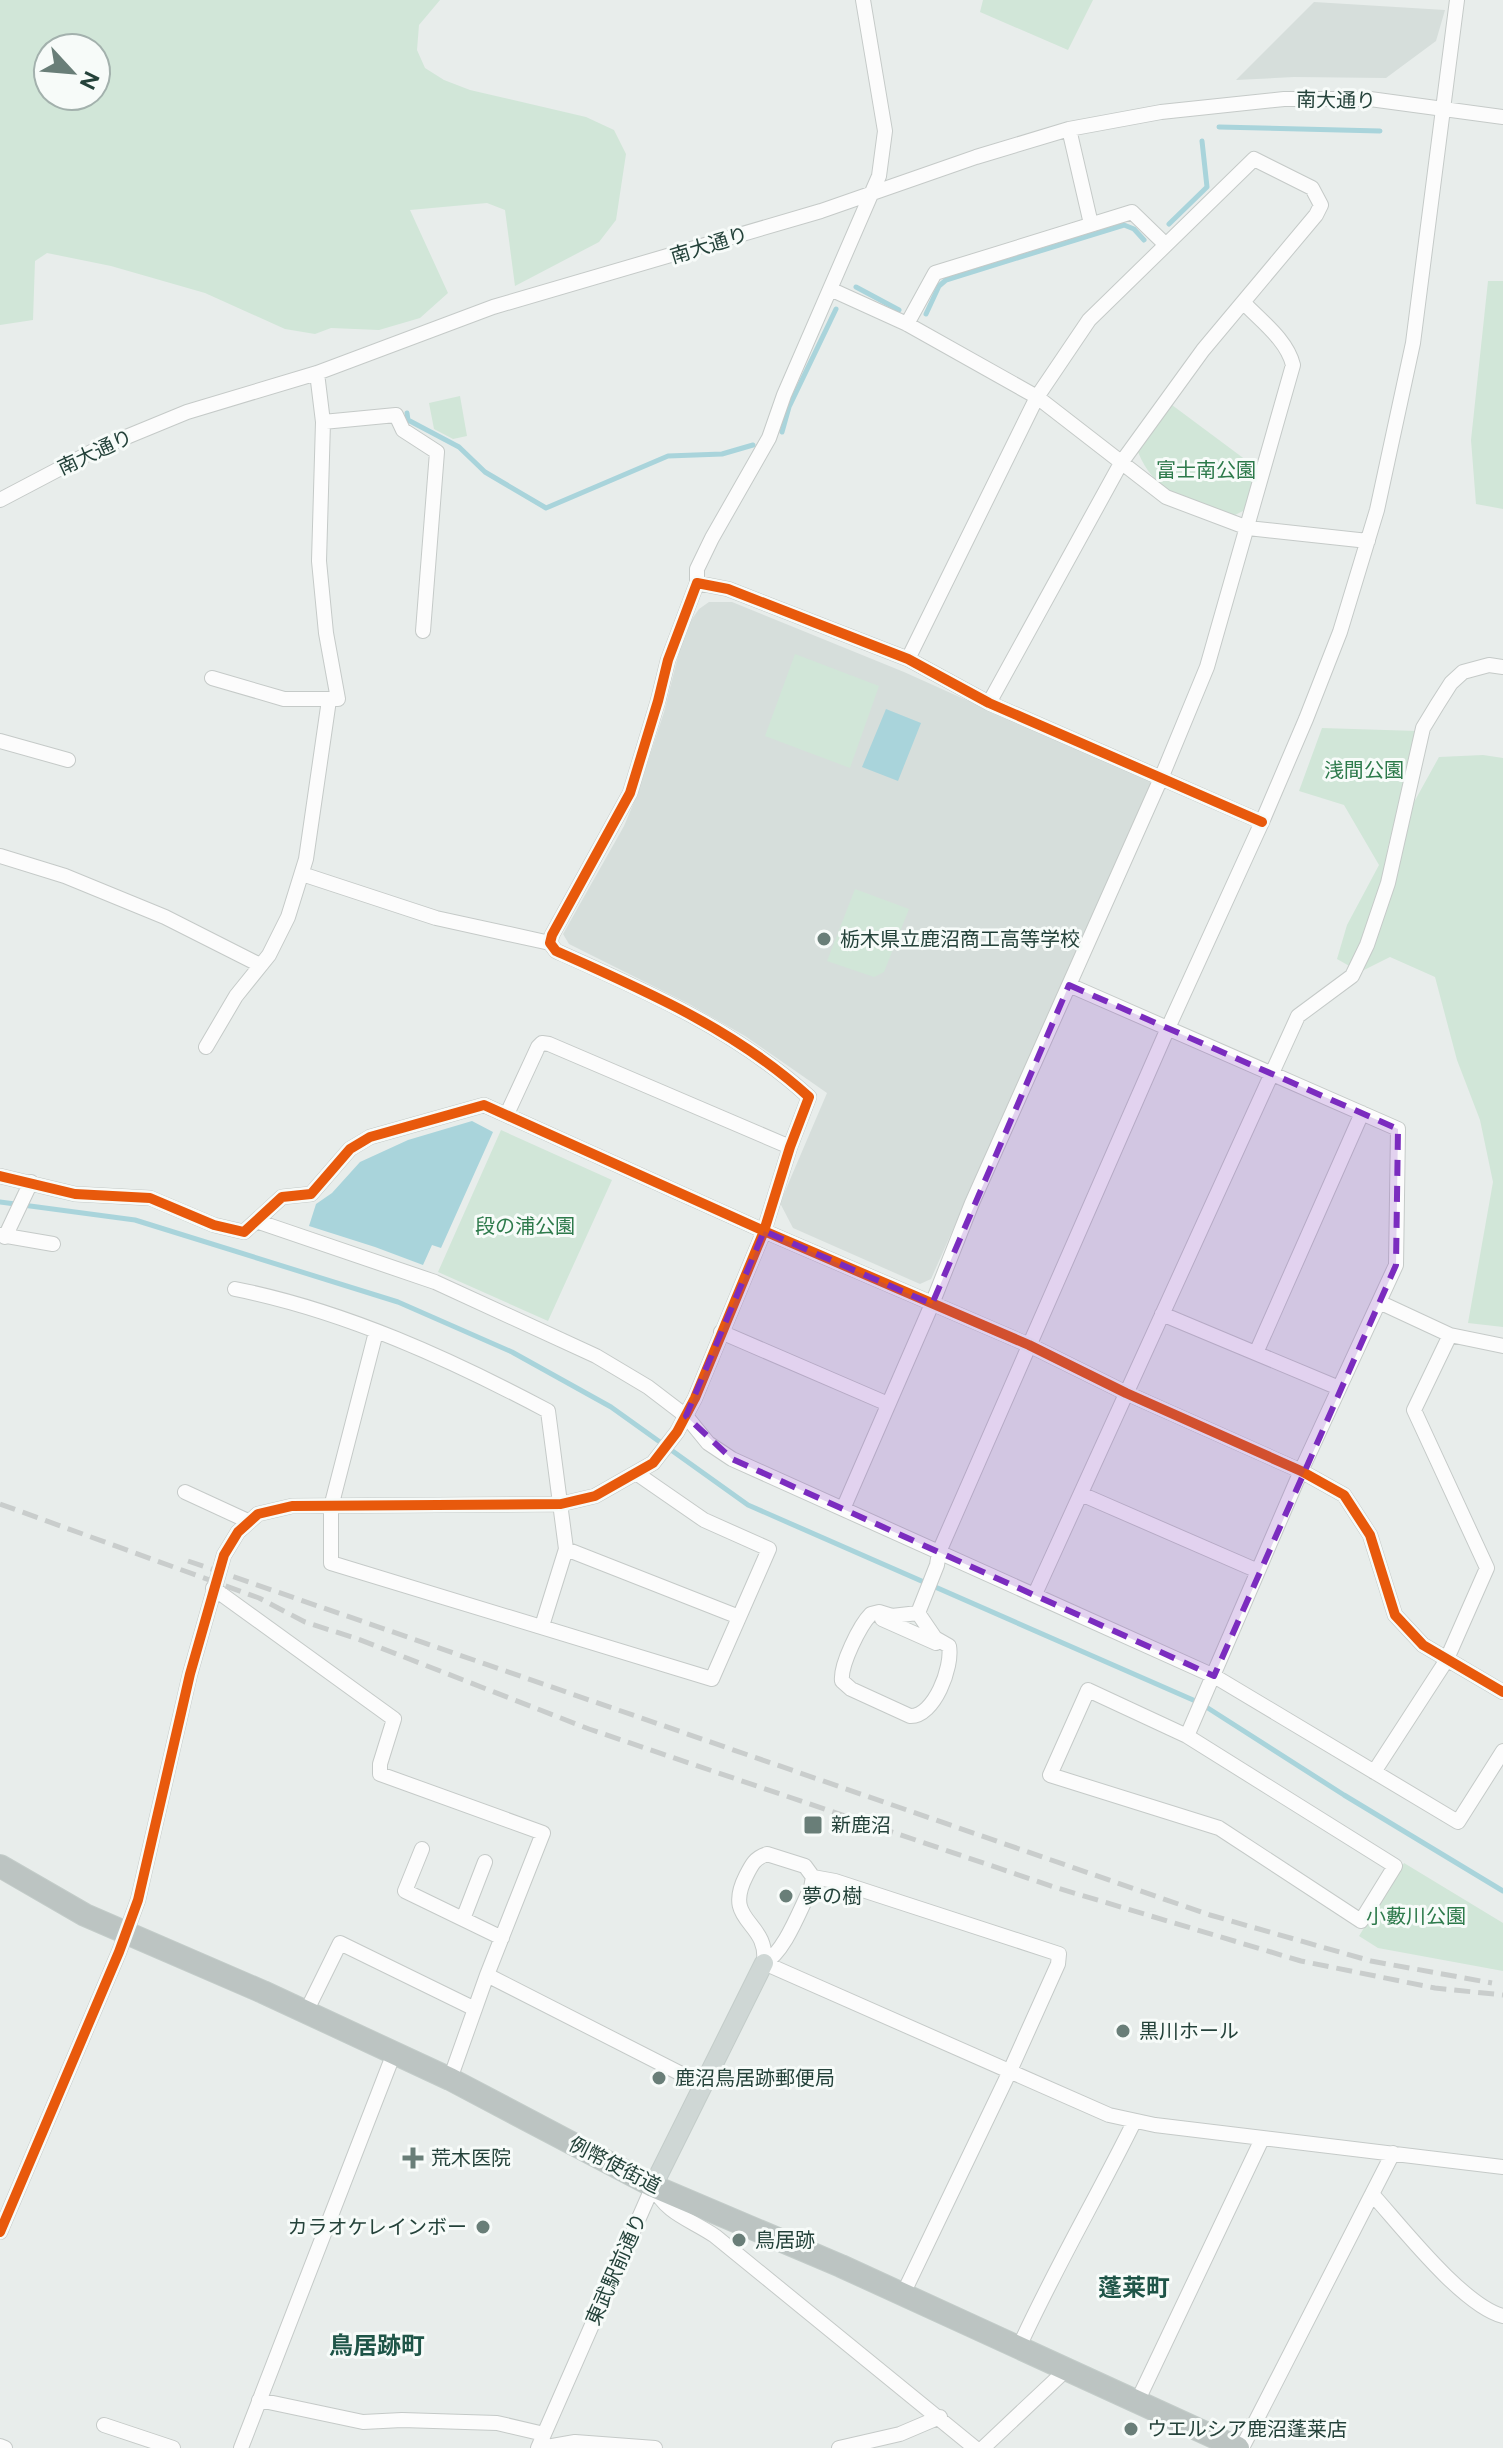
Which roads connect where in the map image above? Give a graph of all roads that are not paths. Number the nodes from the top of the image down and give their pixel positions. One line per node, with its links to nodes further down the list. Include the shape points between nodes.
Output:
1 (863, 0): 6 (street, via 885,131)
2 (1457, 0): 3 (street)
3 (1442, 108): 4 (street, 南大通り); 5 (street, 南大通り, via 1370,99 1284,99 1161,112); 18 (street, via 1413,343)
4 (1503, 117)
5 (1069, 129): 6 (street, 南大通り); 7 (street)
6 (874, 191): 9 (street); 12 (street, 南大通り, via 806,216 493,307)
7 (1091, 224): 8 (street, via 1132,212); 11 (street, via 935,273)
8 (1165, 244): 10 (street, via 1254,159 1312,188 1321,205 1316,215); 13 (street, via 1089,320)
9 (830, 289): 11 (street); 19 (street, via 769,438 712,538 697,569)
10 (1244, 303): 15 (street); 17 (street, via 1281,341 1293,365)
11 (907, 324): 13 (street)
12 (317, 373): 14 (street); 16 (street, 南大通り, via 187,412 97,449)
13 (1037, 397): 15 (street); 21 (street)
14 (323, 422): 20 (street, via 396,415 403,430 437,452); 24 (street, via 319,561 338,699)
15 (1121, 463): 17 (street, via 1166,497); 25 (street)
16 (0, 500)
17 (1248, 528): 18 (street); 28 (street, via 1207,667)
18 (1368, 541): 29 (street, via 1340,632)
19 (697, 583): 21 (street, via 728,589); 32 (street, via 668,660 630,793)
20 (423, 631)
21 (908, 659): 25 (street)
22 (1503, 667): 37 (street, via 1463,672 1423,728 1388,883 1367,945 1352,976 1298,1016)
23 (212, 678): 24 (street, via 284,699)
24 (329, 700): 31 (street)
25 (989, 703): 28 (street)
26 (0, 741): 27 (street)
27 (68, 760)
28 (1162, 776): 29 (street); 34 (street)
29 (1262, 822): 35 (street)
30 (0, 856): 33 (street, via 165,917)
31 (302, 874): 32 (street, via 436,918); 33 (street, via 288,917)
32 (550, 943): 40 (street, via 556,951 722,1031 784,1074 809,1097)
33 (260, 965): 36 (street)
34 (1069, 985): 35 (street); 49 (street)
35 (1168, 1028): 37 (street); 54 (street)
36 (206, 1047)
37 (1272, 1074): 38 (street); 50 (street)
38 (1362, 1113): 48 (street, via 1398,1129 1396,1265); 56 (street)
39 (507, 1114): 40 (street, via 542,1043); 43 (street, via 484,1105 370,1137 350,1149 311,1194 282,1197); 44 (street)
40 (790, 1147): 44 (street)
41 (0, 1176): 42 (street)
42 (29, 1187): 43 (street, via 150,1198 244,1232); 45 (street)
43 (256, 1221): 60 (street, via 435,1282 511,1314 596,1356)
44 (764, 1231): 49 (street); 52 (street)
45 (5, 1233): 46 (street)
46 (53, 1244)
47 (235, 1289): 51 (street)
48 (1379, 1302): 53 (street); 57 (street)
49 (932, 1304): 54 (street); 59 (street)
50 (1162, 1314): 56 (street); 58 (street)
51 (376, 1332): 65 (street, via 476,1372 548,1411); 66 (street)
52 (721, 1332): 59 (street); 60 (street)
53 (1450, 1335): 55 (street); 79 (street, via 1414,1410 1487,1568)
54 (1029, 1345): 58 (street); 70 (street)
55 (1503, 1346)
56 (1256, 1353): 57 (street)
57 (1339, 1388): 61 (street)
58 (1126, 1393): 61 (street); 64 (street)
59 (888, 1404): 67 (street)
60 (686, 1416): 62 (street, via 653,1463); 67 (street, via 708,1443 732,1459)
61 (1301, 1471): 71 (street); 79 (street, via 1344,1495 1370,1535 1395,1615)
62 (636, 1473): 65 (street, via 595,1496); 75 (street, via 704,1520 769,1549)
63 (185, 1492): 68 (street)
64 (1081, 1494): 71 (street); 73 (street)
65 (561, 1504): 66 (street); 69 (street)
66 (331, 1507): 68 (street, via 273,1508); 77 (street, via 331,1563)
67 (843, 1509): 70 (street)
68 (248, 1521): 72 (street, via 230,1544)
69 (566, 1549): 75 (street); 77 (street)
70 (938, 1558): 73 (street); 74 (street)
71 (1258, 1571): 80 (street)
72 (213, 1588): 91 (street); 93 (street, via 394,1719 380,1774 543,1833)
73 (1035, 1594): 80 (street)
74 (921, 1607): 76 (street, via 898,1617 871,1614); 78 (street, via 932,1635)
75 (739, 1617): 77 (street, via 712,1679)
76 (862, 1625): 78 (street, via 882,1619); 78 (street, via 842,1681 910,1716 931,1707 950,1665)
77 (542, 1626)
78 (950, 1650)
79 (1446, 1661): 81 (street); 84 (street)
80 (1214, 1676): 82 (street); 84 (street)
81 (1503, 1692)
82 (1187, 1736): 82 (street, via 1088,1690 1050,1775 1219,1828 1361,1921 1395,1866)
83 (1503, 1751): 84 (street, via 1458,1822)
84 (1374, 1772)
85 (422, 1849): 89 (street, via 405,1891)
86 (485, 1862): 89 (street)
87 (0, 1866): 91 (highway, 例幣使街道, via 62,1904)
88 (813, 1877): 90 (street); 92 (street, via 805,1866 773,1854 753,1862 738,1900); 99 (street, via 1059,1954)
89 (463, 1919): 93 (street)
90 (790, 1930): 92 (street); 94 (street)
91 (126, 1933): 97 (highway, 例幣使街道); 108 (street)
92 (759, 1934): 94 (street)
93 (502, 1938): 95 (street)
94 (764, 1963): 99 (street); 101 (main road, 東武駅前通り)
95 (487, 1975): 96 (street); 101 (street)
96 (475, 2009): 97 (street, via 340,1943); 100 (street)
97 (306, 2012): 98 (highway, 例幣使街道)
98 (394, 2053): 100 (highway, 例幣使街道); 113 (street)
99 (1009, 2073): 102 (street); 109 (street)
100 (450, 2079): 106 (highway, 例幣使街道)
101 (703, 2085): 106 (main road, 東武駅前通り)
102 (1134, 2122): 103 (street); 111 (street)
103 (1262, 2139): 104 (street); 114 (street)
104 (1393, 2153): 105 (street); 107 (street)
105 (1503, 2167)
106 (653, 2186): 109 (highway, 例幣使街道); 115 (street, via 667,2208 715,2236); 117 (street, 東武駅前通り)
107 (1372, 2194): 110 (street, via 1441,2270 1478,2303); 124 (street)
108 (0, 2232)
109 (903, 2294): 111 (highway, 例幣使街道)
110 (1503, 2316)
111 (1019, 2347): 112 (highway, 例幣使街道)
112 (1067, 2369): 114 (highway, 例幣使街道); 123 (street)
113 (259, 2400): 117 (street, via 363,2422 497,2423); 119 (street)
114 (1137, 2402): 124 (highway, 例幣使街道)
115 (940, 2417): 121 (street, via 900,2434); 122 (street)
116 (104, 2425): 118 (street)
117 (541, 2443): 120 (street)
118 (173, 2448)
119 (241, 2448)
120 (655, 2448)
121 (839, 2448)
122 (975, 2448)
123 (983, 2448)
124 (1240, 2448)

